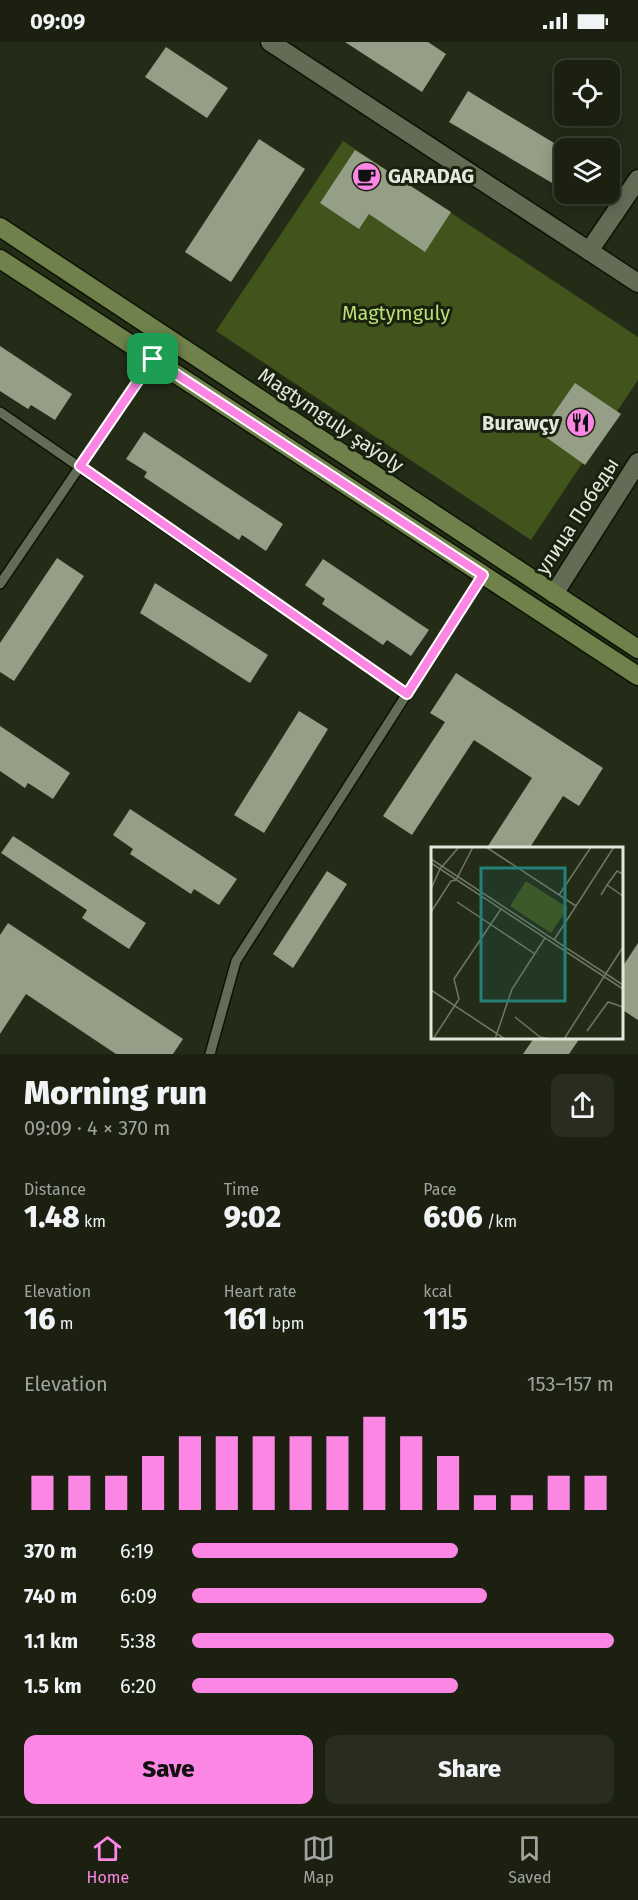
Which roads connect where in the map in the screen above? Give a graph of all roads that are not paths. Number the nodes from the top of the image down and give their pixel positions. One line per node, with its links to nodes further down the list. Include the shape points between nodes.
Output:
1 (270, 42): 4 (street)
2 (638, 179): 4 (street)
3 (0, 227): 13 (street, Magtymguly şaýoly)
4 (589, 251): 6 (street)
5 (0, 260): 7 (street)
6 (638, 283)
7 (153, 359): 10 (lane); 11 (street)
8 (0, 412): 10 (lane)
9 (638, 462): 13 (street, улица Победы)
10 (80, 466): 12 (lane); 16 (lane)
11 (483, 575): 15 (street); 16 (lane)
12 (0, 584)
13 (554, 594): 14 (street, Magtymguly şaýoly)
14 (638, 649)
15 (638, 676)
16 (407, 694): 17 (lane, via 236,961)
17 (210, 1054)

